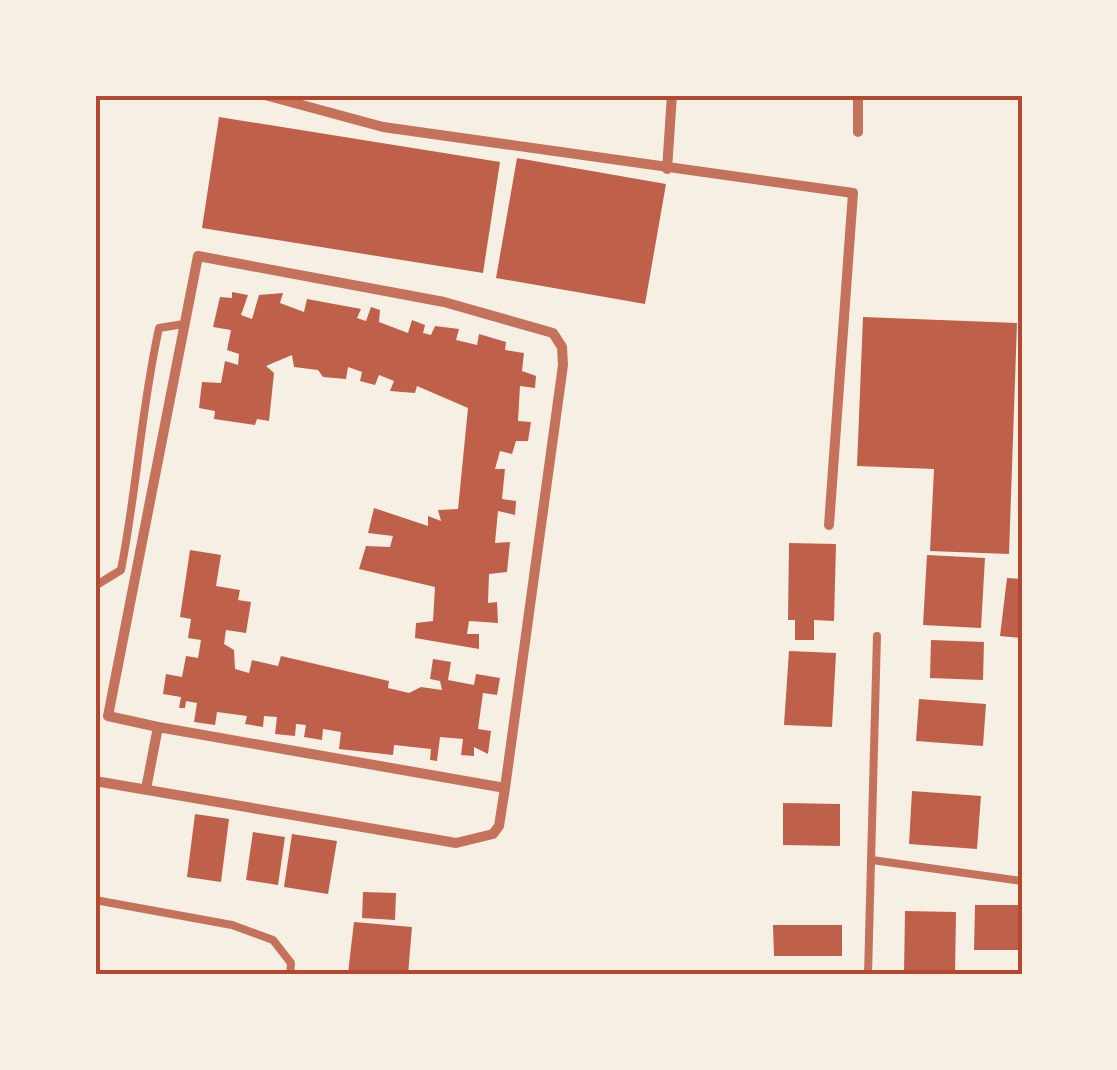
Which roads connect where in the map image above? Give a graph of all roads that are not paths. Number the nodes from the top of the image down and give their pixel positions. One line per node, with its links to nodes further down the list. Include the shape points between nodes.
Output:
1 (265, 95): 5 (street, via 384,127)
2 (672, 95): 5 (street)
3 (858, 95): 4 (street)
4 (858, 132)
5 (667, 170): 7 (street, via 854,193)
6 (184, 324): 8 (lane, via 159,328 121,570); 10 (street, via 108,716); 13 (street, via 198,256 444,302 553,333 564,365)
7 (829, 525)
8 (95, 586)
9 (876, 636): 14 (lane)
10 (158, 727): 12 (street); 13 (street)
11 (95, 780): 12 (street)
12 (146, 788): 13 (street, via 456,843 493,834)
13 (504, 788)
14 (872, 860): 15 (lane); 18 (lane)
15 (1022, 880)
16 (95, 900): 17 (lane, via 232,924 273,940 291,963)
17 (290, 975)
18 (868, 975)

